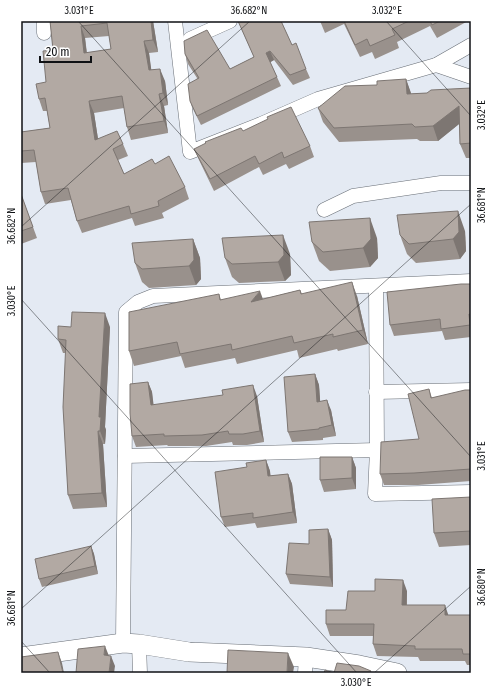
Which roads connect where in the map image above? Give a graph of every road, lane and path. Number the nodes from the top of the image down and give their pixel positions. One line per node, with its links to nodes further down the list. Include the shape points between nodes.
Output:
1 (175, 21): 3 (street)
2 (230, 21): 3 (street)
3 (179, 45): 5 (street, via 190,152 318,99)
4 (471, 46): 5 (street)
5 (436, 65): 6 (street)
6 (471, 77)
7 (471, 183): 8 (street, via 441,183 353,196)
8 (324, 210)
9 (471, 281): 10 (street)
10 (376, 286): 12 (street); 14 (street, via 153,296 138,302 126,312)
11 (471, 390): 12 (street)
12 (376, 392): 13 (street)
13 (377, 450): 14 (street); 15 (street, via 375,494)
14 (125, 456): 16 (street)
15 (471, 492)
16 (131, 643): 17 (street); 18 (street); 19 (street)
17 (21, 657)
18 (306, 665): 20 (street, via 359,665)
19 (140, 673)
20 (397, 673)

